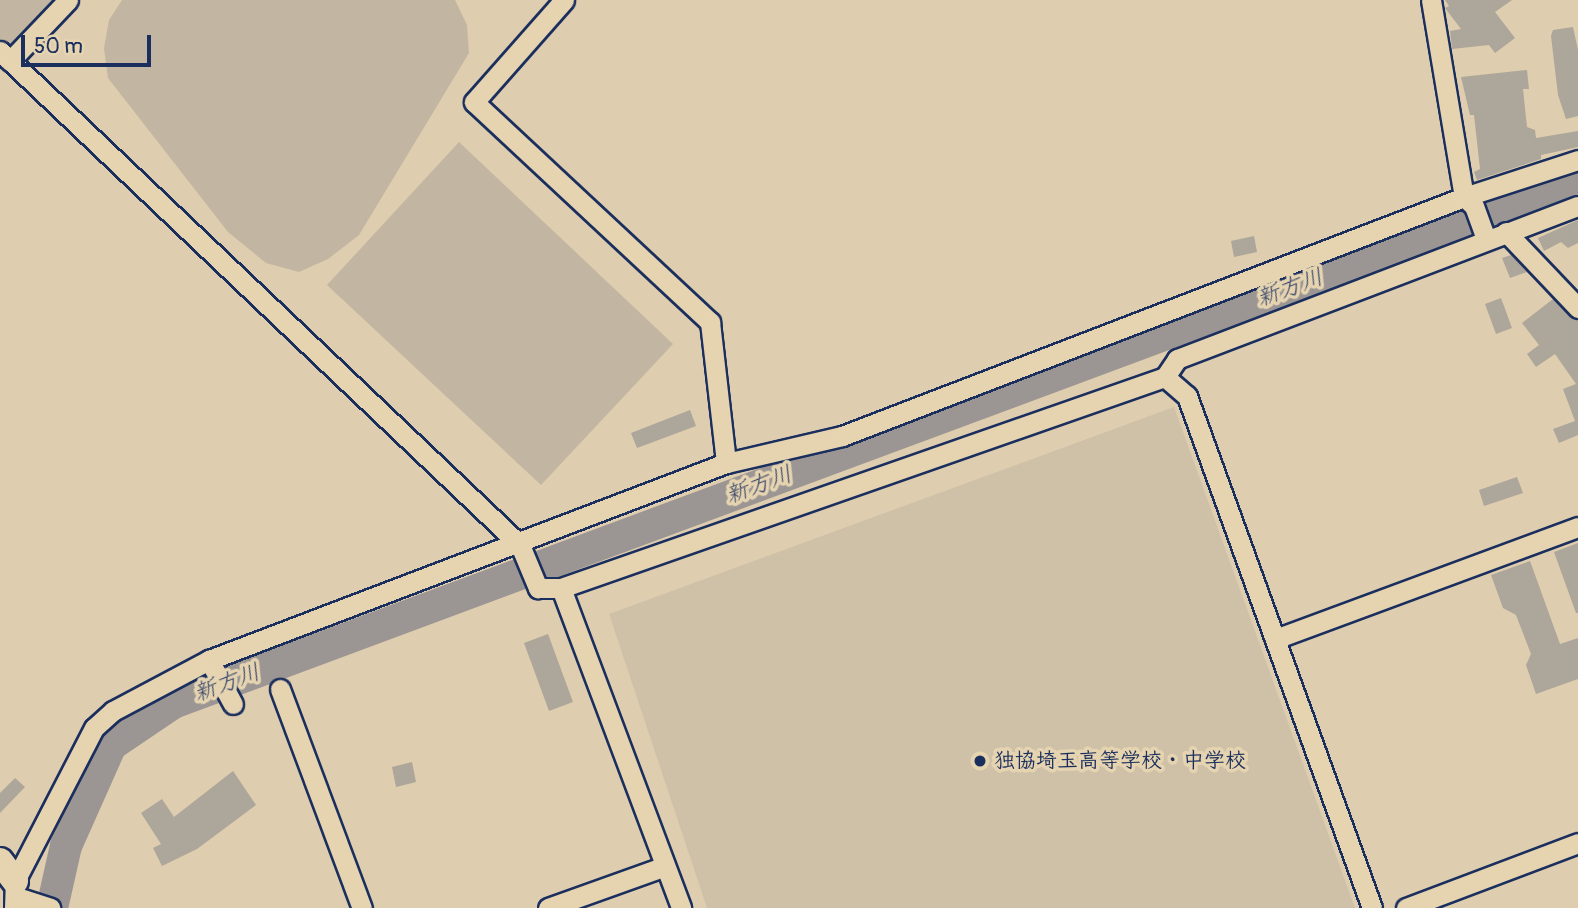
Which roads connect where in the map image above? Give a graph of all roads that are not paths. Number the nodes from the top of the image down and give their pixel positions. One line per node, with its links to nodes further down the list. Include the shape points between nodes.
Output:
1 (68, 0): 4 (street)
2 (564, 0): 12 (street, via 474,102 710,322)
3 (1431, 0): 6 (street)
4 (5, 56): 14 (street)
5 (1578, 160): 6 (street)
6 (1469, 202): 9 (street); 12 (street, via 842,436)
7 (1578, 206): 8 (street)
8 (1506, 232): 9 (street); 10 (street)
9 (1485, 235): 11 (street, via 1177,359)
10 (1578, 308)
11 (1166, 377): 15 (street); 16 (street, via 1187,396)
12 (726, 463): 14 (street)
13 (1578, 527): 16 (street)
14 (524, 552): 15 (street, via 538,588); 17 (street)
15 (561, 588): 21 (street)
16 (1275, 639): 27 (street)
17 (209, 660): 19 (street); 22 (street, via 113,711 94,728)
18 (280, 689): 24 (street)
19 (233, 704)
20 (1578, 843): 28 (street)
21 (665, 866): 25 (street); 26 (street)
22 (11, 887): 23 (street)
23 (50, 908)
24 (362, 908)
25 (548, 908)
26 (681, 908)
27 (1372, 908)
28 (1406, 908)

